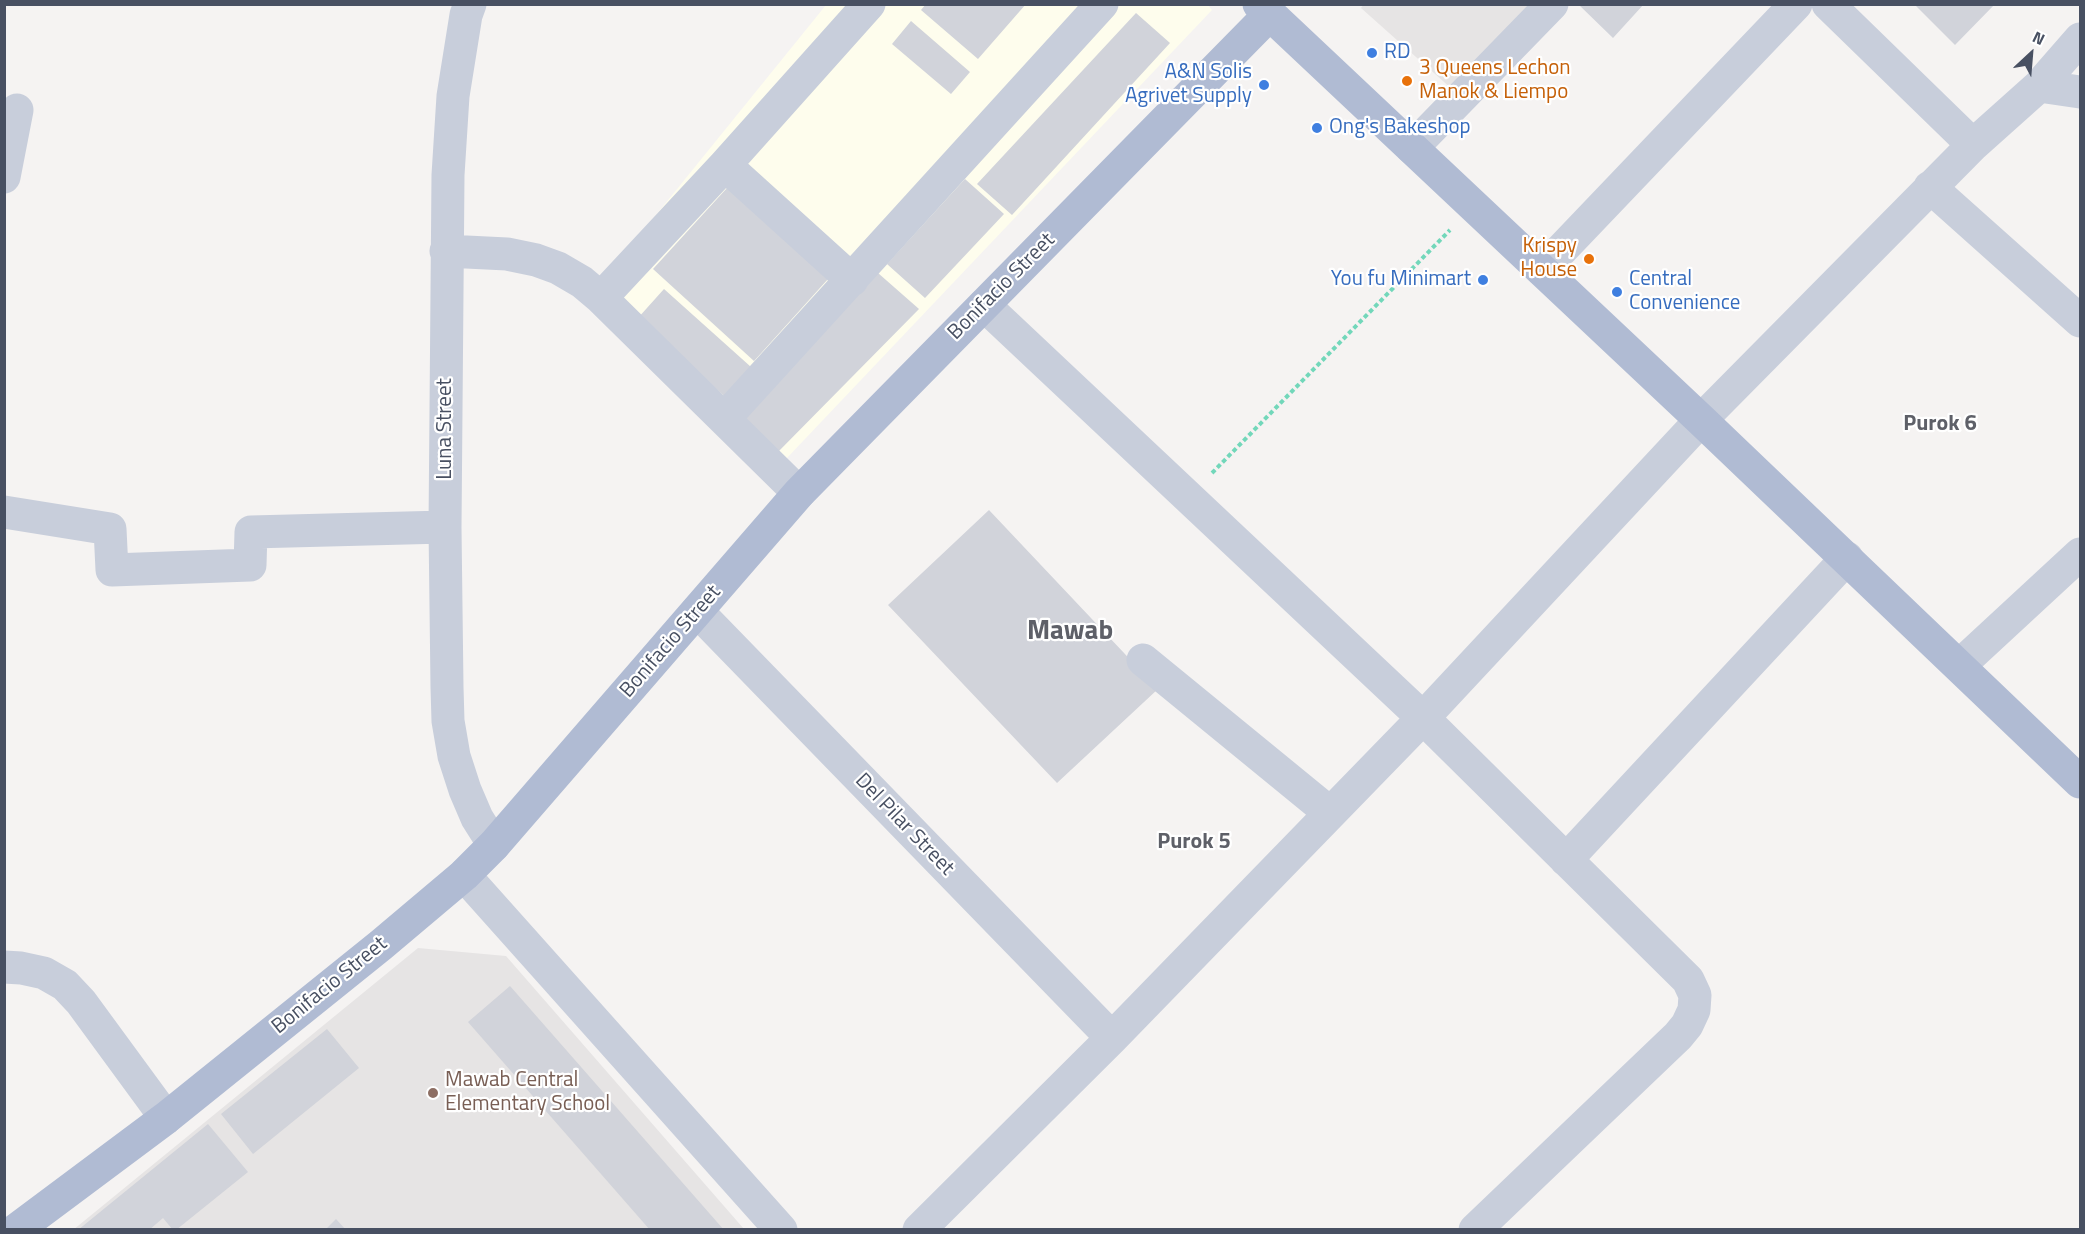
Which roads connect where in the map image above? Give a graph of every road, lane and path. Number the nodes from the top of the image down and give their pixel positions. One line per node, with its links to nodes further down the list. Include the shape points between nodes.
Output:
1 (470, 4): 18 (street, Luna Street, via 453,96)
2 (869, 4): 14 (street)
3 (1102, 4): 20 (street)
4 (1552, 4): 13 (street)
5 (1796, 4): 19 (street)
6 (1828, 4): 12 (street)
7 (1270, 8): 13 (main road); 22 (main road, Bonifacio Street)
8 (2080, 39): 9 (street)
9 (2039, 86): 10 (street); 12 (street)
10 (2080, 92)
11 (17, 110): 15 (street)
12 (1973, 145): 16 (street)
13 (1412, 148): 17 (main road)
14 (725, 165): 20 (street); 21 (street)
15 (4, 177)
16 (1930, 187): 23 (street); 25 (street)
17 (1474, 206): 19 (main road); 27 (path)
18 (446, 251): 21 (street, via 507,254 536,260 582,282); 29 (street, Luna Street)
19 (1542, 270): 25 (main road)
20 (852, 280): 24 (street)
21 (601, 298): 24 (street)
22 (984, 306): 26 (main road, Bonifacio Street); 27 (street)
23 (2080, 321)
24 (724, 419): 26 (street)
25 (1701, 420): 31 (main road); 35 (street)
26 (800, 493): 32 (main road, Bonifacio Street)
27 (1188, 497): 35 (street)
28 (4, 512): 29 (street, via 110,529 112,570 250,565 251,532)
29 (445, 527): 38 (street, Luna Street, via 448,721 465,790)
30 (2080, 554): 34 (street)
31 (1847, 558): 34 (main road); 39 (street)
32 (697, 611): 38 (main road, Bonifacio Street); 42 (street, Del Pilar Street)
33 (1143, 660): 37 (street)
34 (1960, 665): 36 (main road)
35 (1423, 718): 37 (street); 39 (street)
36 (2080, 782)
37 (1330, 813): 42 (street)
38 (494, 845): 40 (main road, Bonifacio Street)
39 (1566, 860): 47 (street, via 1688,980 1695,995 1694,1010 1688,1025)
40 (464, 875): 43 (main road, Bonifacio Street); 45 (street)
41 (4, 967): 43 (street, via 44,974 65,985)
42 (1112, 1038): 46 (street)
43 (166, 1118): 44 (main road, Bonifacio Street)
44 (16, 1230)
45 (781, 1230)
46 (919, 1230)
47 (1475, 1230)

